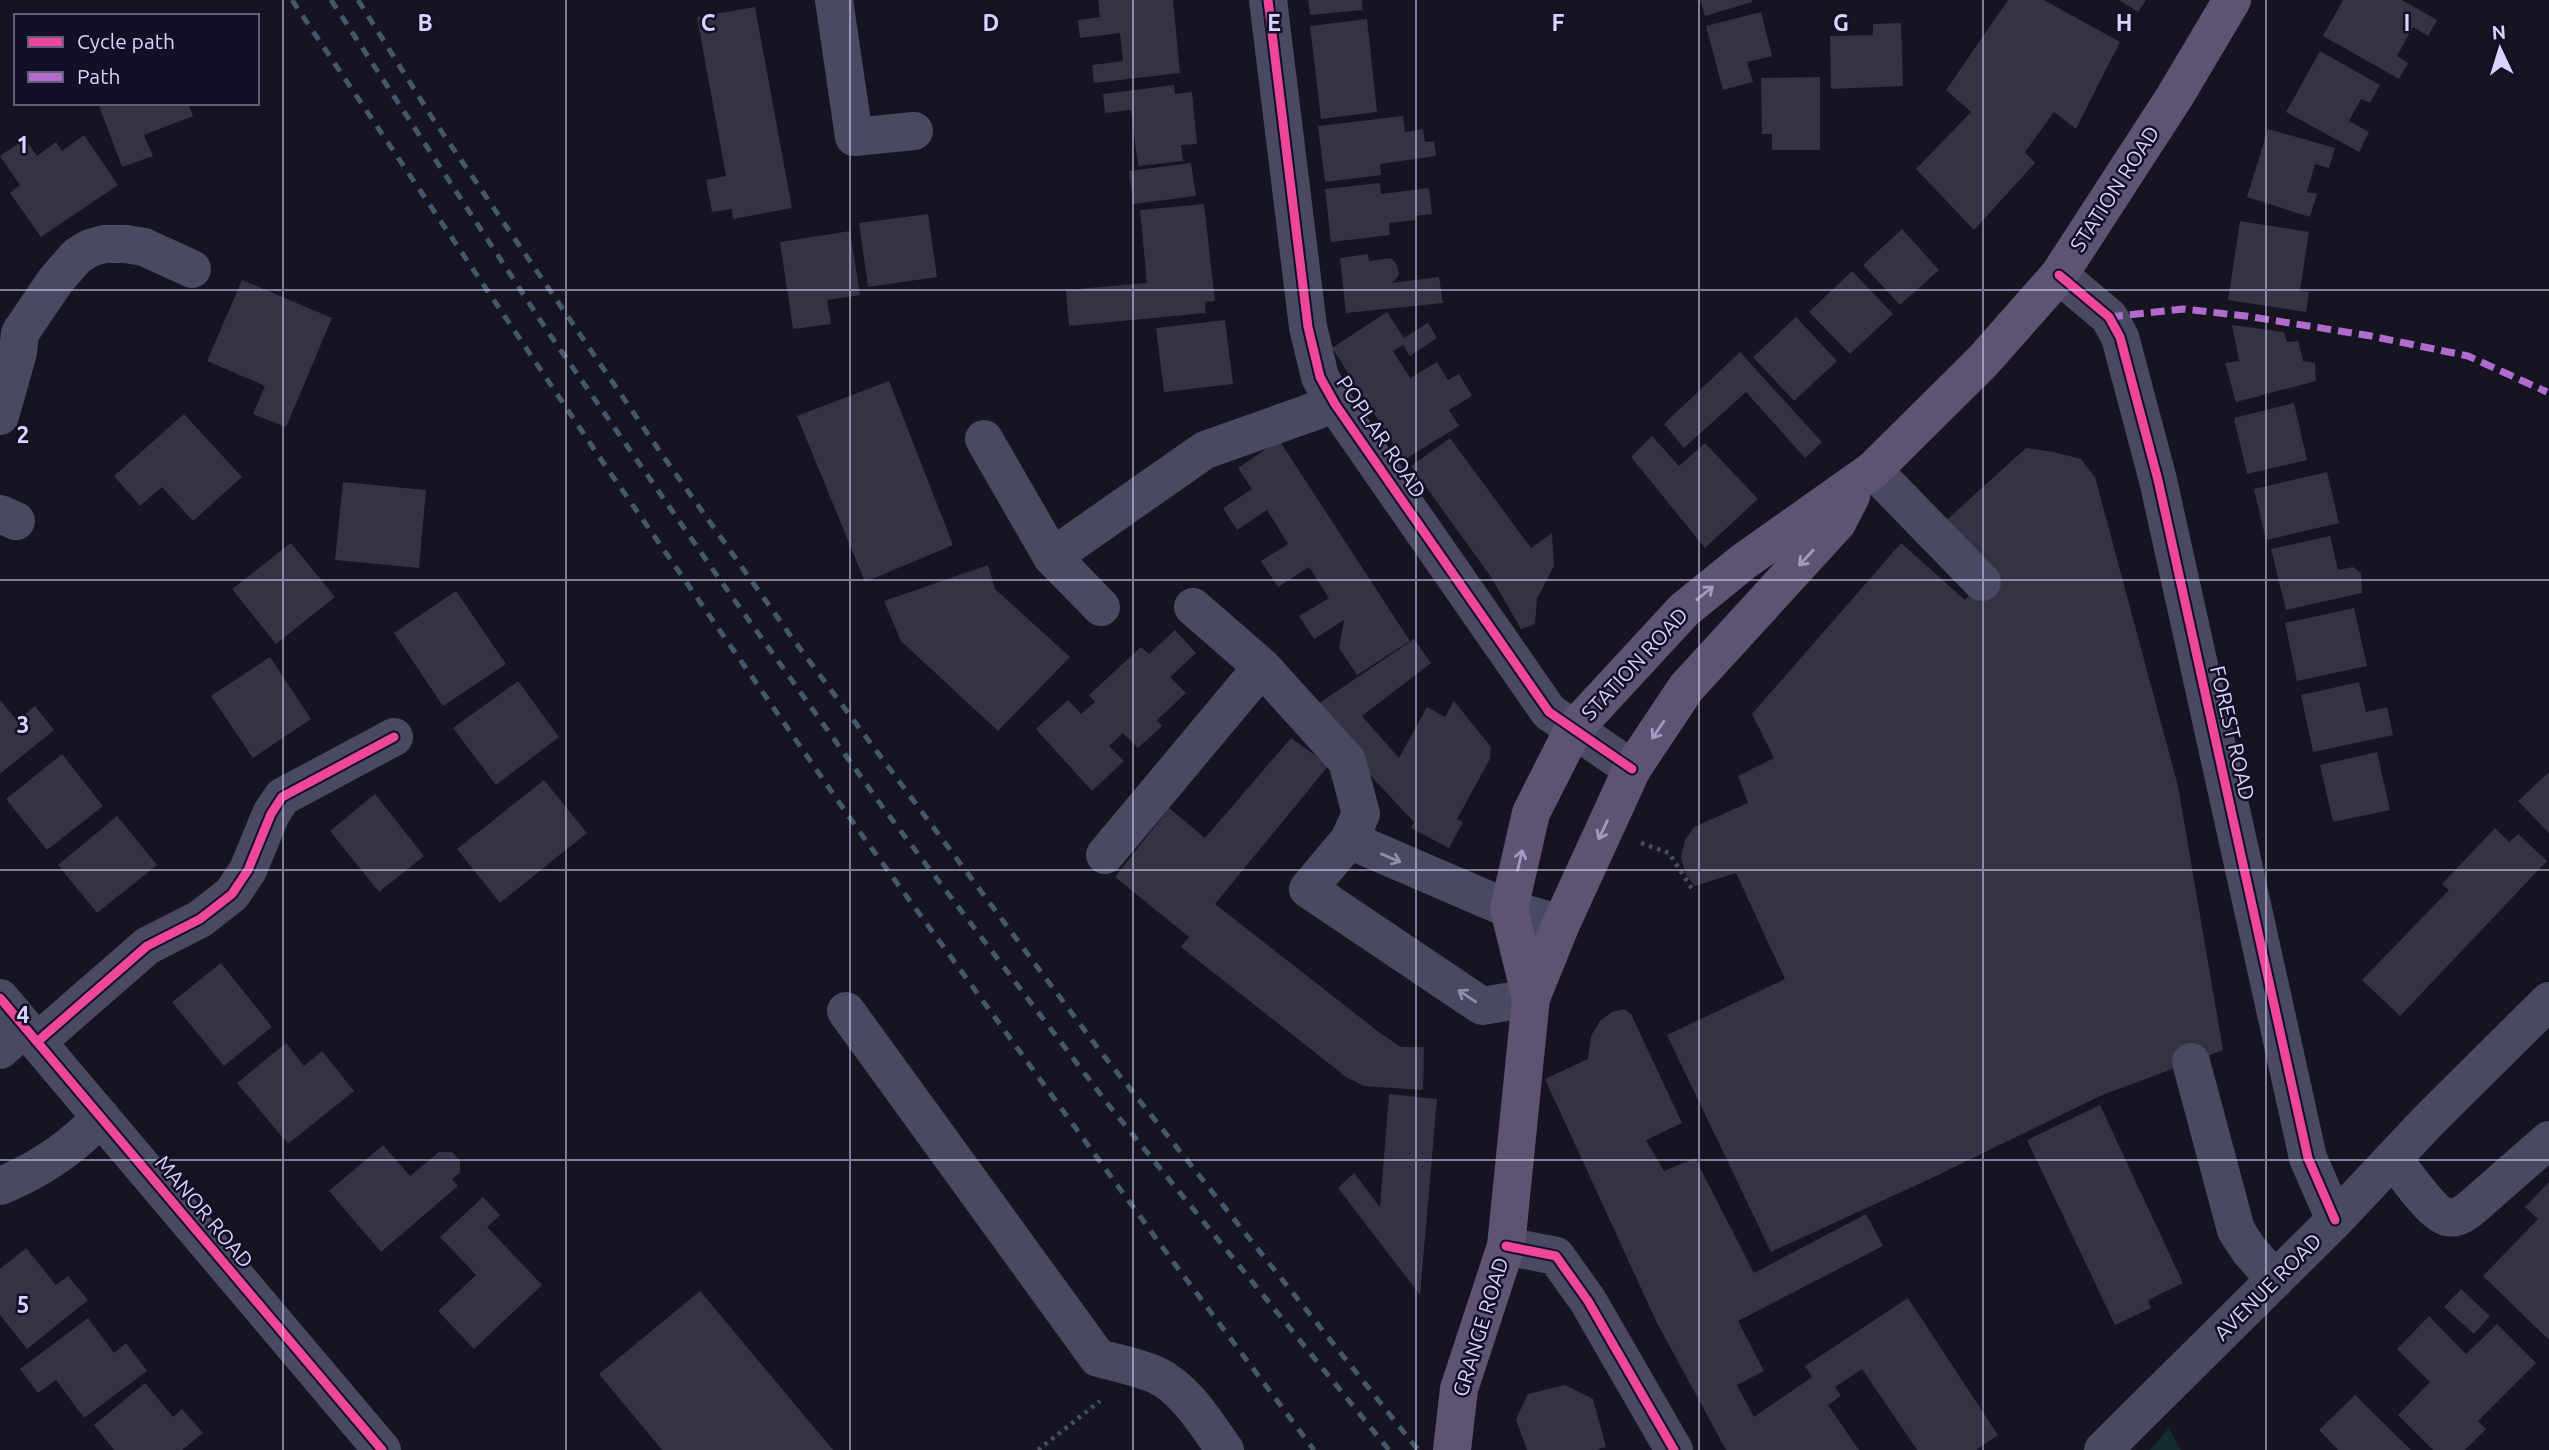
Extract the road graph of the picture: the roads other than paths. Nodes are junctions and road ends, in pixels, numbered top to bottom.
1 (834, 0) edge
2 (1268, 0) edge
3 (2232, 0) edge
4 (914, 131) dead end
5 (192, 269) dead end
6 (2059, 275) junction
7 (10, 339) edge
8 (1335, 404) junction
9 (0, 416) edge
10 (984, 439) dead end
11 (1866, 476) junction
12 (1052, 556) junction
13 (1982, 582) dead end
14 (1101, 607) dead end
15 (1193, 607) dead end
16 (1262, 667) junction
17 (1573, 730) junction
18 (394, 737) dead end
19 (1632, 769) junction
20 (1349, 840) junction
21 (1105, 855) dead end
22 (1509, 909) junction
23 (1561, 924) junction
24 (0, 998) edge
25 (1531, 998) junction
26 (2549, 1001) edge
27 (846, 1011) dead end
28 (21, 1040) edge
29 (2191, 1062) dead end
30 (101, 1117) junction
31 (2549, 1140) edge
32 (2393, 1159) junction
33 (0, 1186) edge
34 (2335, 1220) junction
35 (1506, 1246) junction
36 (2275, 1280) junction
37 (382, 1450) edge
38 (1225, 1450) edge
39 (1452, 1450) edge
40 (1674, 1450) edge
41 (2103, 1450) edge

1 - 4 street
2 - 8 street, POPLAR ROAD
3 - 6 main road, STATION ROAD
5 - 7 street
6 - 11 main road, STATION ROAD
6 - 34 street, FOREST ROAD
7 - 9 street
8 - 12 street
8 - 17 street, POPLAR ROAD
10 - 12 street
11 - 13 street
17 -> 11 main road, STATION ROAD
11 -> 19 main road, STATION ROAD
12 - 14 street
15 - 16 street
16 - 20 street
16 - 21 street
17 - 19 street, POPLAR ROAD
22 -> 17 main road, STATION ROAD
18 - 28 street
19 -> 23 main road, STATION ROAD
20 -> 22 street
25 -> 20 street
22 - 23 street
22 - 25 main road, STATION ROAD
23 - 25 main road, STATION ROAD
24 - 28 street, MANOR ROAD
25 - 35 main road, STATION ROAD
26 - 32 street, AVENUE ROAD
27 - 38 street
28 - 30 street, MANOR ROAD
29 - 36 street
30 - 33 street
30 - 37 street, MANOR ROAD
31 - 32 street
32 - 34 street, AVENUE ROAD
34 - 36 street, AVENUE ROAD
35 - 39 main road, GRANGE ROAD
35 - 40 street
36 - 41 street, AVENUE ROAD

